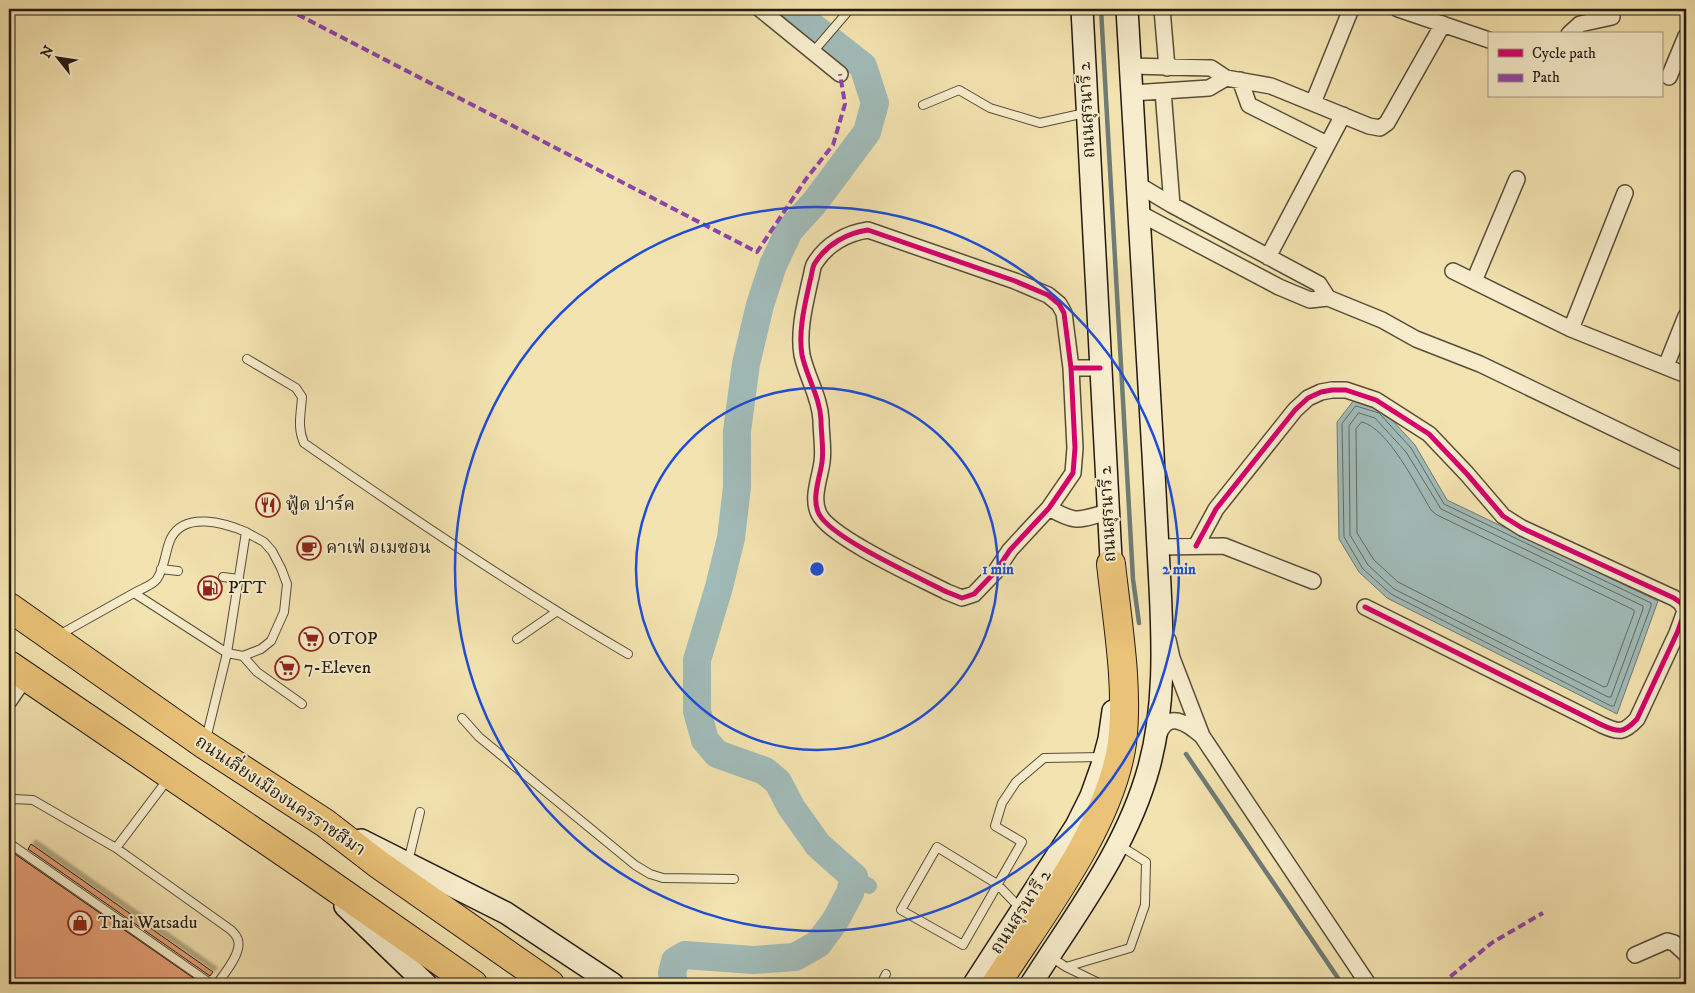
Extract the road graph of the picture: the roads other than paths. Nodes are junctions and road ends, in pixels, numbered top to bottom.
1 (760, 9) edge
2 (850, 9) edge
3 (1082, 9) edge
4 (1127, 9) edge
5 (1162, 9) edge
6 (1350, 9) edge
7 (1398, 9) edge
8 (1612, 17) dead end
9 (1443, 24) junction
10 (1571, 32) edge
11 (1686, 36) edge
12 (1488, 40) edge
13 (817, 48) junction
14 (1130, 66) junction
15 (1167, 68) junction
16 (840, 74) dead end
17 (1669, 77) dead end
18 (1233, 79) junction
19 (1163, 91) junction
20 (1132, 93) junction
21 (1314, 103) junction
22 (924, 105) dead end
23 (1087, 112) junction
24 (1342, 115) junction
25 (1327, 144) junction
26 (1517, 179) dead end
27 (1137, 184) junction
28 (1625, 193) dead end
29 (1172, 205) junction
30 (1139, 212) junction
31 (1268, 257) junction
32 (1454, 271) dead end
33 (1474, 281) junction
34 (1328, 298) junction
35 (1686, 316) edge
36 (1571, 328) junction
37 (247, 359) dead end
38 (1666, 366) junction
39 (1071, 368) junction
40 (1100, 368) junction
41 (1686, 374) edge
42 (1686, 463) edge
43 (1049, 508) junction
44 (1108, 512) junction
45 (246, 532) junction
46 (1196, 546) junction
47 (1158, 547) junction
48 (1111, 564) junction
49 (161, 569) junction
50 (178, 571) dead end
51 (223, 577) dead end
52 (238, 579) junction
53 (1313, 581) dead end
54 (134, 594) junction
55 (9, 607) edge
56 (1365, 607) dead end
57 (1161, 609) junction
58 (556, 612) junction
59 (53, 638) junction
60 (517, 639) dead end
61 (227, 653) junction
62 (628, 654) dead end
63 (243, 656) junction
64 (17, 671) edge
65 (9, 701) edge
66 (302, 704) dead end
67 (462, 718) dead end
68 (1202, 736) junction
69 (205, 745) junction
70 (1104, 757) junction
71 (1149, 765) junction
72 (170, 776) junction
73 (9, 803) edge
74 (420, 812) dead end
75 (325, 822) junction
76 (9, 843) edge
77 (1119, 845) junction
78 (116, 848) junction
79 (408, 864) junction
80 (304, 866) junction
81 (734, 879) dead end
82 (997, 884) junction
83 (1022, 910) junction
84 (1686, 954) edge
85 (1635, 955) dead end
86 (1058, 961) junction
87 (886, 974) dead end
88 (981, 982) edge
89 (211, 984) edge
90 (217, 984) edge
91 (426, 984) edge
92 (473, 984) edge
93 (550, 984) edge
94 (613, 984) edge
95 (881, 984) edge
96 (1031, 984) edge
97 (1101, 984) edge
98 (1368, 984) edge

1 - 13 street
2 - 13 lane
3 - 23 main road, ถนนสุรนารี 2
4 - 14 main road
5 - 15 street
6 - 21 street
7 - 9 street
8 - 10 street
9 - 12 street
9 - 24 street
11 - 17 street
13 - 16 street
14 - 15 street
14 - 20 main road
15 - 18 street
18 - 19 street
18 - 21 street
18 - 25 street
19 - 20 street
19 - 29 street
20 - 27 main road
21 - 24 street
22 - 23 lane
23 - 40 main road, ถนนสุรนารี 2
24 - 25 street
25 - 31 street
26 - 33 street
27 - 29 street
27 - 30 main road
28 - 36 street
29 - 31 street
30 - 34 street
30 - 47 main road
31 - 34 street
32 - 33 street
33 - 36 street
34 - 42 street
35 - 38 street
36 - 38 street
37 - 58 lane
38 - 41 street
39 - 40 street
39 - 43 street
39 - 43 street
40 - 44 main road, ถนนสุรนารี 2
43 - 44 street
44 - 48 main road, ถนนสุรนารี 2
45 - 49 lane
45 - 52 lane
45 - 63 lane
46 - 47 street
46 - 53 street
46 - 56 street
47 - 57 main road
48 - 70 main road, ถนนสุรนารี 2
48 - 88 highway
49 - 50 lane
49 - 54 lane
51 - 52 lane
52 - 61 lane
54 - 59 lane
54 - 61 lane
55 - 59 highway, ถนนเลี่ยงเมืองนครราชสีมา
57 - 68 street
57 - 71 main road
58 - 60 lane
58 - 62 lane
59 - 69 highway, ถนนเลี่ยงเมืองนครราชสีมา
61 - 63 lane
61 - 69 lane
63 - 66 lane
64 - 65 street
64 - 72 highway
67 - 81 lane
68 - 71 street
68 - 98 street
69 - 75 highway, ถนนเลี่ยงเมืองนครราชสีมา
70 - 82 lane
70 - 83 main road, ถนนสุรนารี 2
71 - 77 main road
72 - 78 lane
72 - 80 highway
73 - 78 lane
74 - 79 lane
75 - 79 main road
75 - 93 highway, ถนนเลี่ยงเมืองนครราชสีมา
76 - 89 lane
77 - 86 main road
77 - 86 lane
78 - 90 lane
79 - 94 main road
80 - 91 main road
80 - 92 highway
82 - 82 lane
82 - 83 lane
83 - 88 main road, ถนนสุรนารี 2
84 - 85 street
86 - 96 main road
86 - 97 lane
87 - 95 lane

